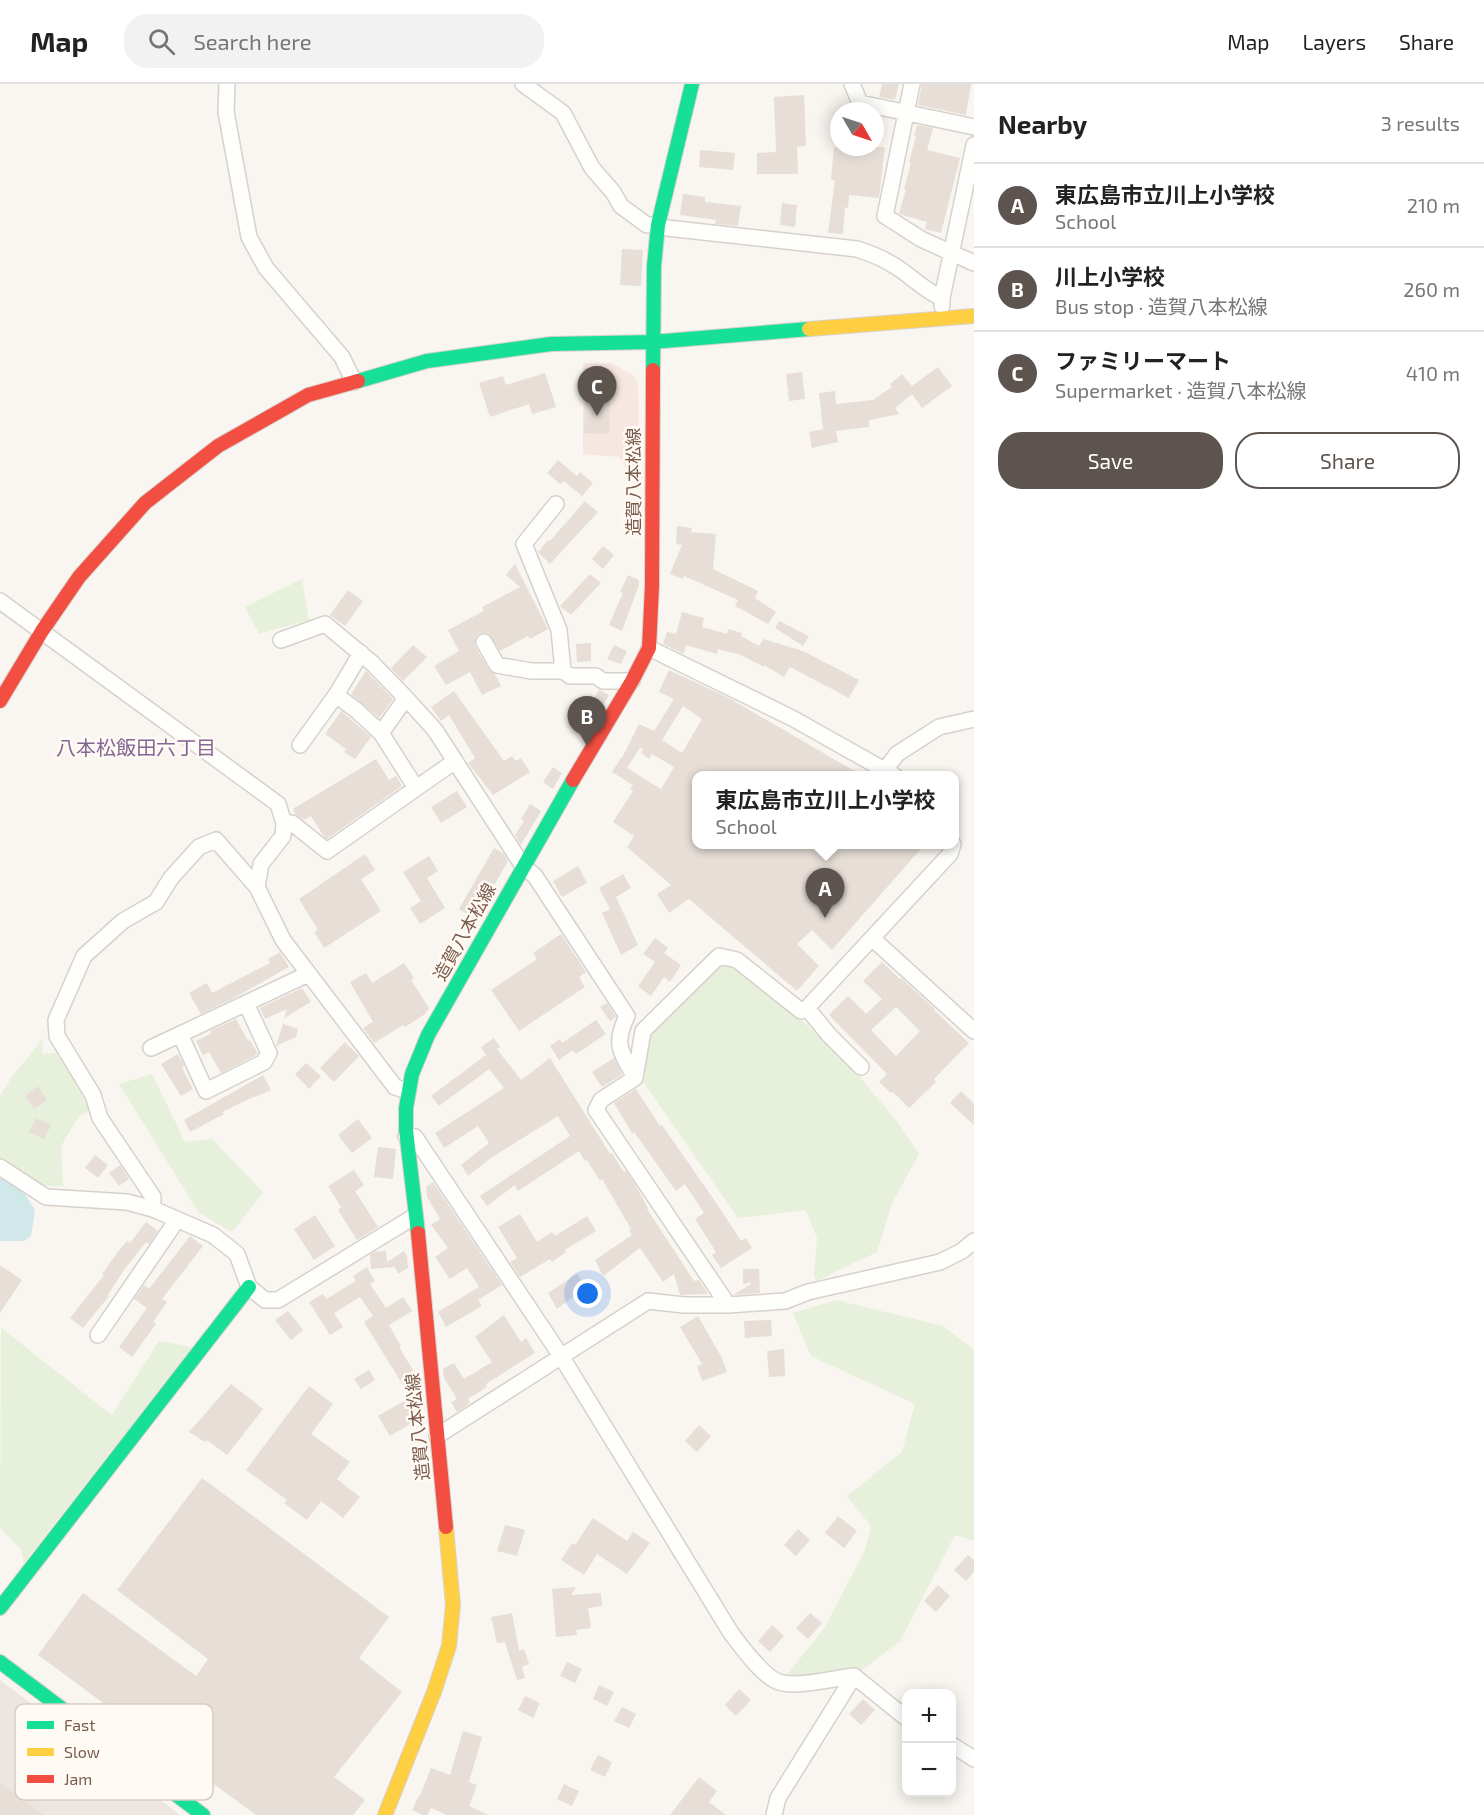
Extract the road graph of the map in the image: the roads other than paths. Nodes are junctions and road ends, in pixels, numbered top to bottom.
1 (227, 84) edge
2 (523, 84) edge
3 (692, 84) edge
4 (852, 84) edge
5 (912, 84) edge
6 (906, 112) junction
7 (974, 127) edge
8 (974, 145) edge
9 (658, 225) junction
10 (951, 252) junction
11 (974, 262) edge
12 (942, 298) junction
13 (974, 316) edge
14 (942, 318) junction
15 (652, 342) junction
16 (354, 382) junction
17 (556, 504) dead end
18 (0, 601) edge
19 (42, 631) junction
20 (281, 640) dead end
21 (484, 642) dead end
22 (649, 648) junction
23 (362, 653) junction
24 (563, 670) junction
25 (632, 681) junction
26 (336, 695) junction
27 (406, 698) junction
28 (0, 701) edge
29 (974, 719) edge
30 (381, 733) junction
31 (300, 745) dead end
32 (455, 761) junction
33 (886, 771) edge
34 (891, 771) edge
35 (416, 788) junction
36 (285, 823) junction
37 (951, 849) edge
38 (523, 866) junction
39 (257, 887) junction
40 (873, 939) junction
41 (308, 974) junction
42 (246, 1003) junction
43 (807, 1008) junction
44 (974, 1031) edge
45 (180, 1034) junction
46 (151, 1048) dead end
47 (861, 1067) dead end
48 (635, 1078) junction
49 (408, 1091) junction
50 (406, 1136) junction
51 (0, 1167) edge
52 (153, 1209) junction
53 (415, 1216) junction
54 (177, 1220) junction
55 (974, 1241) edge
56 (249, 1287) junction
57 (728, 1305) junction
58 (98, 1335) dead end
59 (561, 1356) junction
60 (438, 1436) junction
61 (0, 1608) edge
62 (0, 1662) edge
63 (854, 1676) junction
64 (56, 1704) edge
65 (902, 1715) edge
66 (956, 1748) edge
67 (974, 1759) edge
68 (183, 1800) edge
69 (203, 1815) edge
70 (385, 1815) edge
71 (774, 1815) edge

1 - 16 street
2 - 9 street
3 - 9 main road, 造賀八本松線
4 - 6 street
5 - 6 street
6 - 7 street
6 - 10 street
8 - 10 street
9 - 12 street
9 - 15 main road, 造賀八本松線
10 - 11 street
10 - 12 street
12 - 14 street
13 - 14 main road
14 - 15 main road
15 - 16 main road
15 - 22 main road, 造賀八本松線
16 - 19 main road
17 - 24 street
18 - 19 street
19 - 28 main road
19 - 36 street
20 - 23 street
21 - 24 street
22 - 25 main road, 造賀八本松線
22 - 33 street
23 - 26 street
23 - 27 street
24 - 25 street
25 - 38 main road, 造賀八本松線
26 - 30 street
26 - 31 street
27 - 30 street
27 - 32 street
29 - 34 street
30 - 35 street
32 - 35 street
32 - 38 street
35 - 36 street
36 - 39 street
37 - 40 street
38 - 48 street
38 - 49 main road, 造賀八本松線
39 - 41 street
39 - 52 street
40 - 43 street
40 - 44 street
41 - 42 street
41 - 49 street
42 - 45 street
42 - 45 street
43 - 47 street
43 - 48 street
45 - 46 street
48 - 57 street
49 - 50 main road, 造賀八本松線
50 - 53 main road, 造賀八本松線
50 - 59 street
51 - 52 street
52 - 54 street
53 - 56 street
53 - 60 main road, 造賀八本松線
54 - 56 street
54 - 58 street
55 - 57 street
56 - 61 main road
57 - 59 street
59 - 60 street
59 - 63 street
60 - 70 main road, 造賀八本松線
62 - 64 main road
63 - 65 street
63 - 71 street
66 - 67 street
68 - 69 main road

